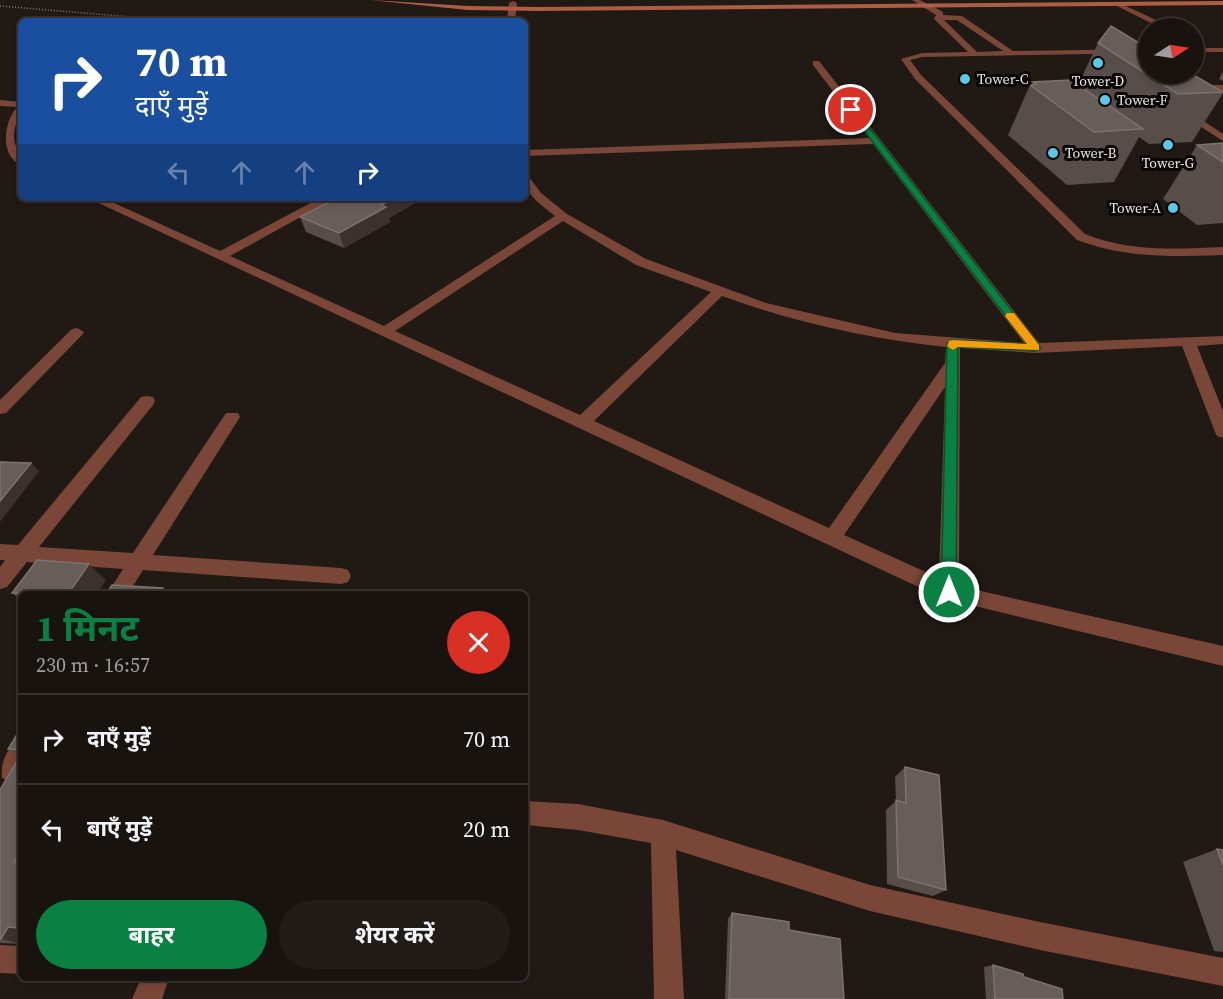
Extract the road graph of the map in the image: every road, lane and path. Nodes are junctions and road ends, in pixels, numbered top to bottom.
1 (373, 0) edge
2 (442, 0) edge
3 (915, 0) edge
4 (974, 0) edge
5 (1142, 2) edge
6 (1223, 3) edge
7 (1117, 4) junction
8 (0, 6) edge
9 (513, 6) junction
10 (924, 6) junction
11 (945, 16) junction
12 (145, 18) edge
13 (511, 18) edge
14 (1146, 18) edge
15 (1204, 48) edge
16 (1204, 50) edge
17 (1208, 50) junction
18 (1223, 50) edge
19 (1138, 51) edge
20 (1011, 53) junction
21 (975, 54) junction
22 (816, 63) dead end
23 (1176, 88) edge
24 (1223, 88) edge
25 (0, 103) edge
26 (18, 106) edge
27 (1178, 108) edge
28 (18, 110) edge
29 (1223, 138) edge
30 (875, 141) junction
31 (528, 153) edge
32 (18, 160) edge
33 (528, 183) edge
34 (101, 201) edge
35 (323, 201) edge
36 (563, 216) junction
37 (1223, 250) edge
38 (220, 256) junction
39 (720, 291) junction
40 (77, 332) dead end
41 (384, 332) junction
42 (1223, 340) edge
43 (1188, 342) junction
44 (953, 343) junction
45 (1035, 348) junction
46 (951, 366) junction
47 (147, 400) dead end
48 (0, 409) edge
49 (232, 417) dead end
50 (582, 423) junction
51 (1223, 432) edge
52 (832, 538) junction
53 (0, 552) edge
54 (23, 554) junction
55 (137, 562) junction
56 (341, 576) dead end
57 (0, 582) edge
58 (119, 591) edge
59 (949, 592) junction
60 (1223, 656) edge
61 (528, 813) edge
62 (663, 833) junction
63 (0, 959) edge
64 (18, 960) edge
65 (1223, 972) edge
66 (153, 981) edge
67 (147, 999) edge
68 (669, 999) edge

1 - 9 main road
2 - 9 main road
3 - 4 main road
3 - 9 main road
3 - 10 street
5 - 6 main road
5 - 7 main road
7 - 10 main road
7 - 14 street
8 - 12 path
9 - 10 main road
9 - 13 street
10 - 11 street
11 - 20 street
11 - 21 street
15 - 17 street
16 - 17 street
17 - 18 street
19 - 20 street
20 - 21 street
21 - 37 street
22 - 30 street
23 - 24 street
25 - 26 street
27 - 29 street
28 - 32 street
30 - 31 street
30 - 45 street
33 - 36 street
34 - 38 street
35 - 38 street
36 - 39 street
36 - 41 street
38 - 41 street
39 - 44 street
39 - 50 street
40 - 48 street
41 - 50 street
42 - 43 street
43 - 45 street
43 - 51 street
44 - 45 street
44 - 46 street
46 - 52 street
46 - 59 street
47 - 54 street
49 - 55 street
50 - 52 street
52 - 59 street
53 - 54 street
54 - 55 street
54 - 57 street
55 - 56 street
55 - 58 street
59 - 60 street
61 - 62 street
62 - 65 street
62 - 68 street
63 - 64 street
66 - 67 street

